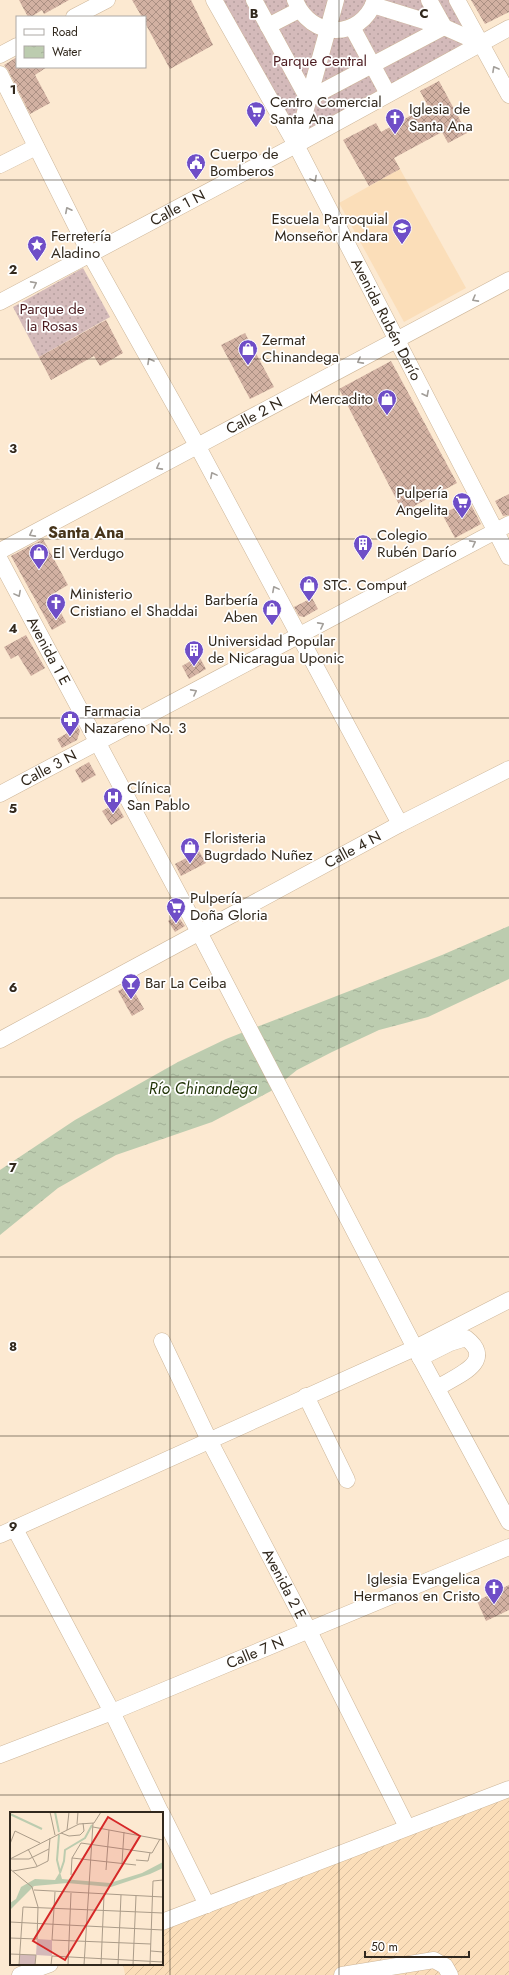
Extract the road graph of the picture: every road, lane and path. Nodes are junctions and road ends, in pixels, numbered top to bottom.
1 (107, 0) edge
2 (214, 0) edge
3 (254, 0) edge
4 (336, 0) edge
5 (429, 0) edge
6 (457, 0) edge
7 (374, 2) edge
8 (297, 5) edge
9 (76, 16) edge
10 (268, 26) junction
11 (352, 26) junction
12 (444, 27) junction
13 (509, 28) edge
14 (327, 30) junction
15 (480, 43) junction
16 (16, 47) edge
17 (0, 55) edge
18 (372, 65) junction
19 (0, 74) edge
20 (388, 94) junction
21 (509, 95) edge
22 (308, 99) junction
23 (296, 145) junction
24 (36, 147) junction
25 (0, 165) edge
26 (90, 254) junction
27 (509, 280) edge
28 (0, 302) edge
29 (398, 340) junction
30 (198, 447) junction
31 (502, 528) edge
32 (0, 551) edge
33 (509, 557) edge
34 (0, 560) edge
35 (300, 636) junction
36 (97, 742) junction
37 (509, 769) edge
38 (0, 794) edge
39 (400, 824) junction
40 (200, 934) junction
41 (1, 1036) edge
42 (509, 1300) edge
43 (162, 1341) dead end
44 (418, 1353) junction
45 (437, 1388) junction
46 (306, 1396) junction
47 (209, 1440) junction
48 (346, 1480) dead end
49 (509, 1522) edge
50 (15, 1529) junction
51 (0, 1535) edge
52 (509, 1547) edge
53 (309, 1631) junction
54 (112, 1712) junction
55 (0, 1755) edge
56 (509, 1789) edge
57 (161, 1812) edge
58 (163, 1816) edge
59 (407, 1827) junction
60 (207, 1905) junction
61 (163, 1922) edge
62 (47, 1965) edge
63 (20, 1975) edge
64 (342, 1975) edge
65 (450, 1975) edge

1 - 9 street
2 - 23 street, Avenida Rubén Darío
3 - 10 street
4 - 14 street
5 - 12 street
6 - 15 street
7 - 11 street
7 - 12 street
8 - 10 street
8 - 14 street
10 - 22 street
11 - 14 street
11 - 18 street
12 - 15 street
12 - 18 street
13 - 15 street, Calle 1 N
14 - 22 street
15 - 20 street, Calle 1 N
21 -> 15 street
16 - 17 street
18 - 20 street
18 - 22 street
19 - 24 street
20 - 23 street, Calle 1 N
22 - 23 street
23 - 26 street, Calle 1 N
23 -> 29 street, Avenida Rubén Darío
24 - 25 street
26 -> 24 street
28 -> 26 street, Calle 1 N
30 -> 26 street
27 -> 29 street, Calle 2 N
29 -> 30 street, Calle 2 N
29 -> 31 street, Avenida Rubén Darío
30 -> 32 street, Calle 2 N
35 -> 30 street
31 - 33 street, Avenida Rubén Darío
35 -> 31 street, Calle 3 N
34 -> 36 street, Avenida 1 E
36 -> 35 street, Calle 3 N
35 - 39 street
36 - 38 street, Calle 3 N
36 - 40 street, Avenida 1 E
37 - 39 street, Calle 4 N
39 - 40 street, Calle 4 N
40 - 41 street, Calle 4 N
40 - 44 street, Avenida 1 E
42 - 44 street
43 - 47 street, Avenida 2 E
44 - 45 street, Avenida 1 E
44 - 45 street
44 - 46 street
45 - 49 street, Avenida 1 E
46 - 47 street
46 - 48 street
47 - 50 street
47 - 53 street, Avenida 2 E
50 - 51 street
50 - 54 street
52 - 53 street, Calle 7 N
53 - 54 street, Calle 7 N
53 - 59 street, Avenida 2 E
54 - 55 street, Calle 7 N
54 - 57 street
56 - 59 street
58 - 60 street
59 - 60 street
60 - 61 street
62 - 63 street
64 - 65 street

